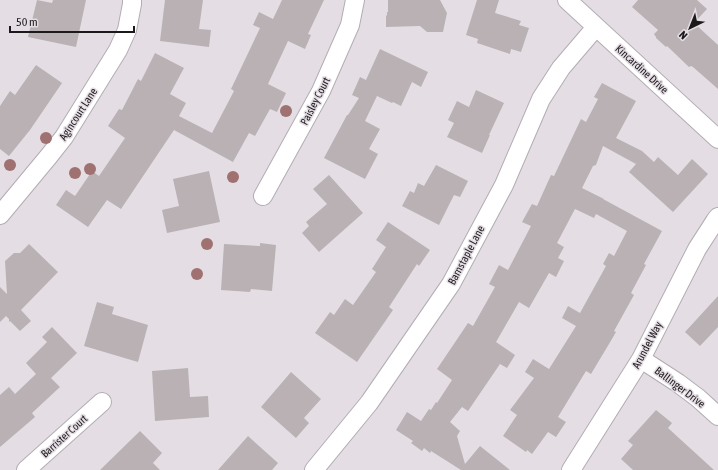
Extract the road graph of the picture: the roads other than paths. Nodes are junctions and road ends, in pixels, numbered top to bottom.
1 (132, 0) edge
2 (355, 0) edge
3 (567, 0) edge
4 (596, 27) junction
5 (718, 138) edge
6 (263, 196) dead end
7 (0, 215) edge
8 (718, 217) edge
9 (641, 359) junction
10 (102, 402) dead end
11 (718, 416) edge
12 (26, 470) edge
13 (314, 470) edge
14 (571, 470) edge

1 - 7 street, Agincourt Lane
2 - 6 street, Paisley Court
3 - 4 street, Kincardine Drive
4 - 5 street, Kincardine Drive
4 - 13 street, Barnstaple Lane
8 - 9 street, Arundel Way
9 - 11 street, Ballinger Drive
9 - 14 street, Arundel Way
10 - 12 street, Barrister Court

